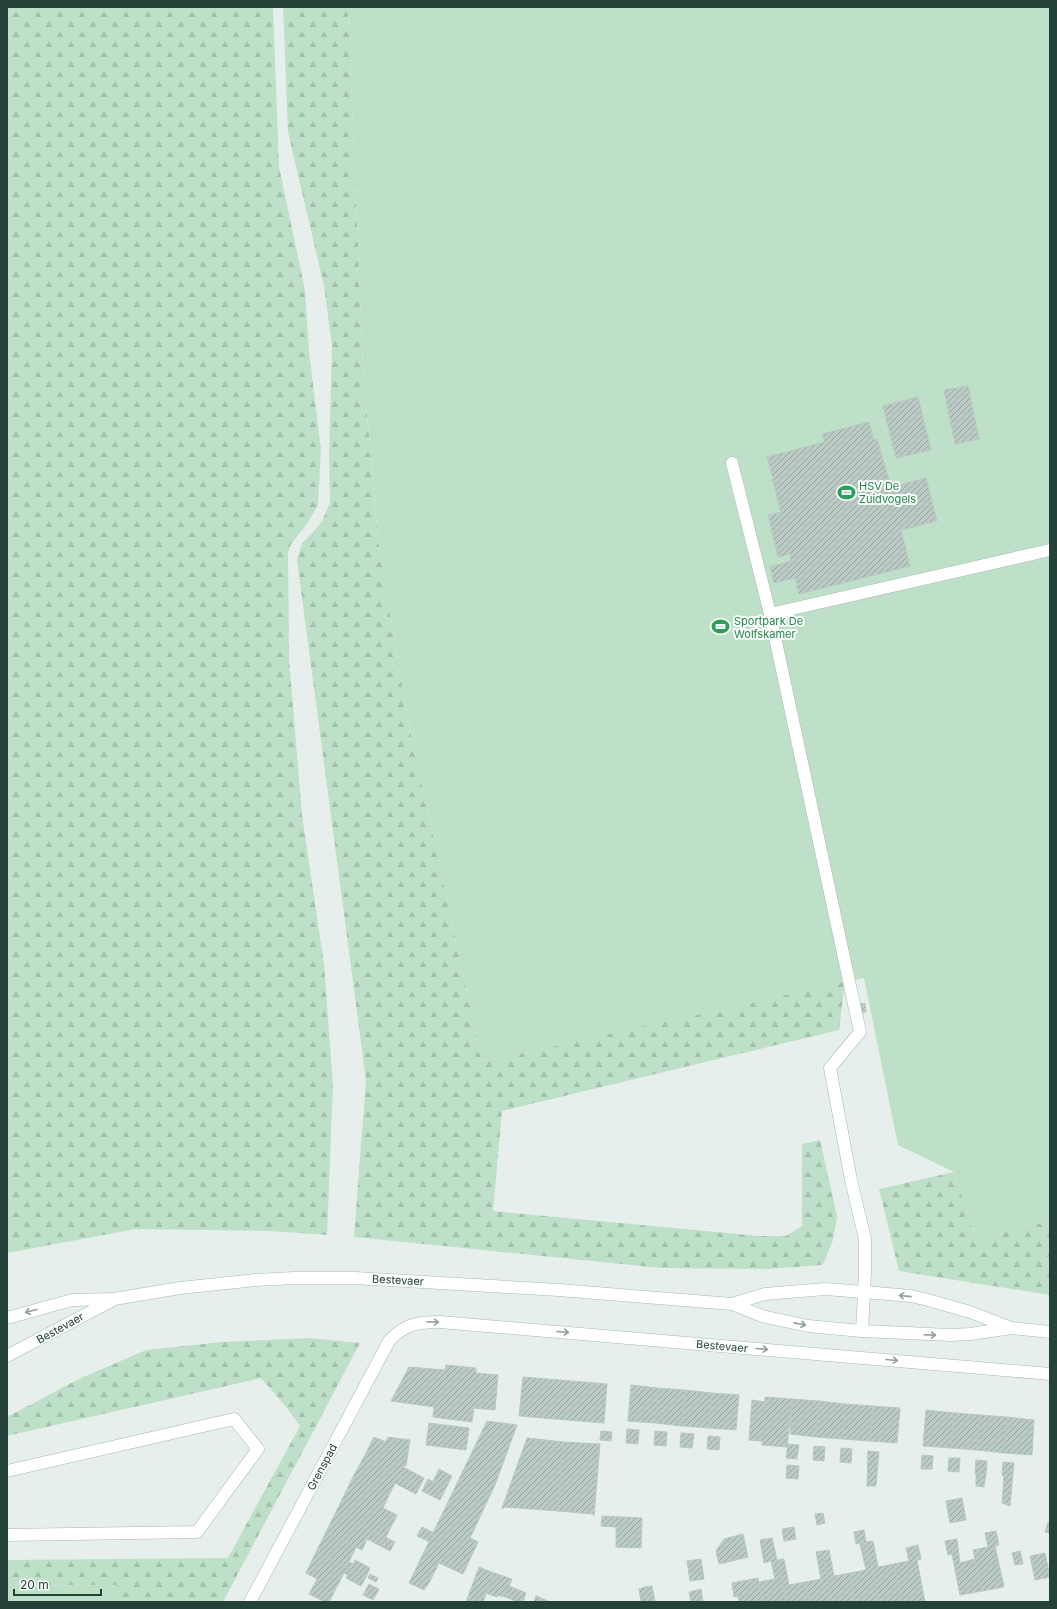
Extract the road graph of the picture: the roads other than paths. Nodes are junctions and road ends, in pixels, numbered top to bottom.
1 (732, 463) dead end
2 (1050, 550) edge
3 (770, 614) junction
4 (864, 1292) junction
5 (114, 1299) junction
6 (732, 1304) junction
7 (7, 1318) edge
8 (1012, 1328) junction
9 (862, 1331) junction
10 (1050, 1332) edge
11 (397, 1333) joint
12 (7, 1356) edge
13 (1050, 1374) edge
14 (7, 1471) edge
15 (7, 1535) edge
16 (250, 1602) edge

1 - 3 main road
2 - 3 main road
3 - 4 main road
4 - 6 main road, Bestevaer
8 -> 4 main road, Bestevaer
4 - 9 main road
5 - 6 main road, Bestevaer
5 -> 7 main road, Bestevaer
5 - 12 main road, Bestevaer
6 -> 9 main road, Bestevaer
9 -> 8 main road, Bestevaer
8 - 10 main road, Bestevaer
11 -> 13 main road, Bestevaer
11 - 16 main road, Grenspad
14 - 15 main road

